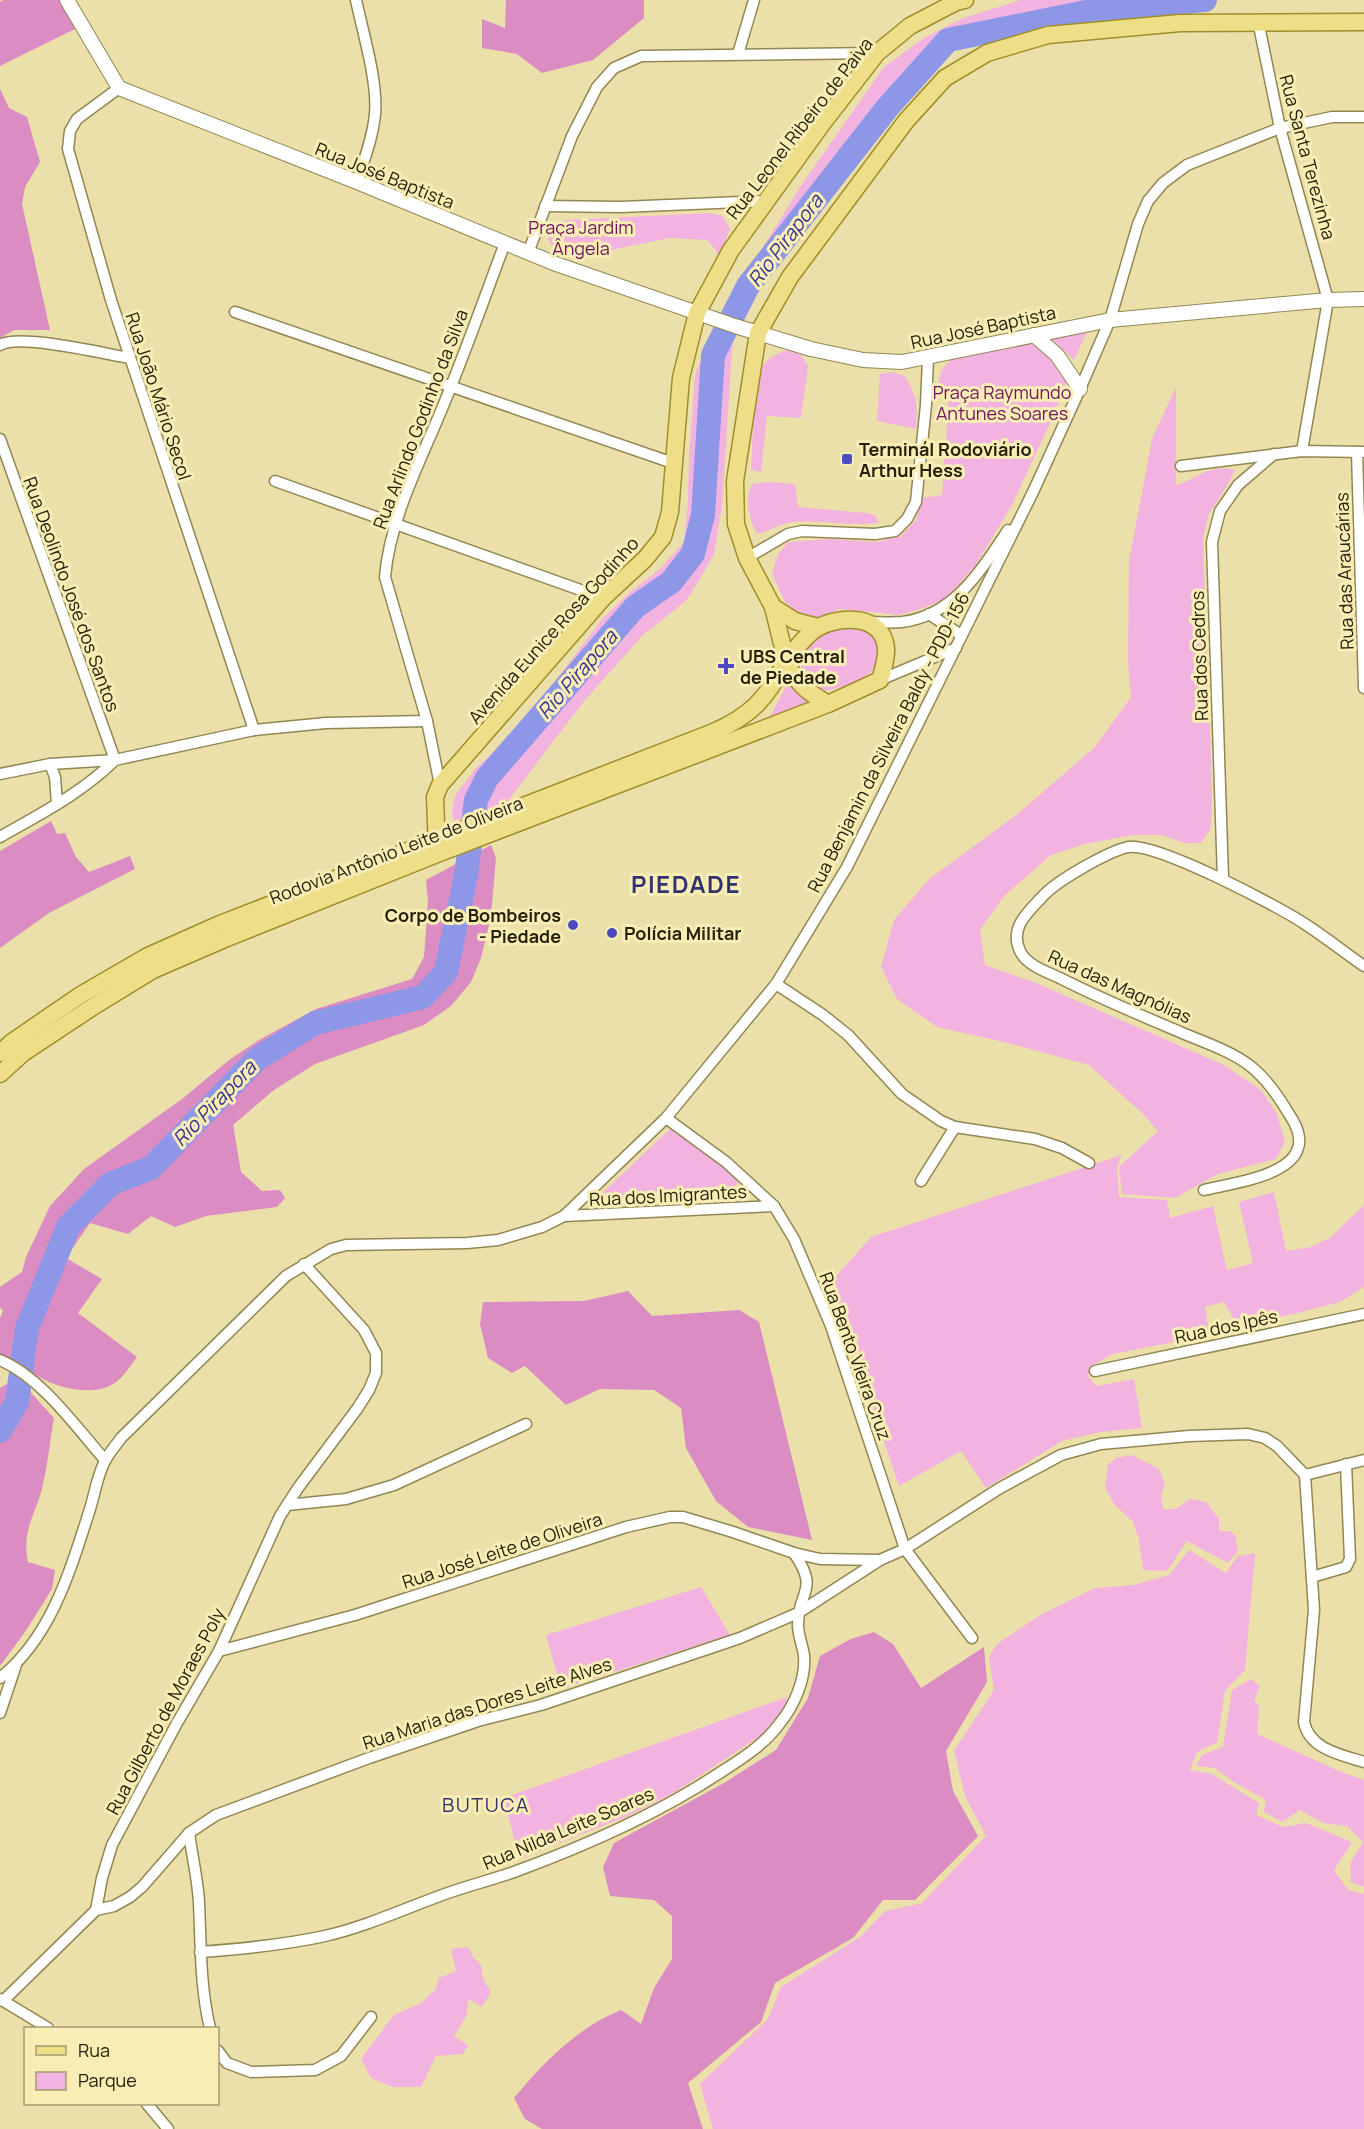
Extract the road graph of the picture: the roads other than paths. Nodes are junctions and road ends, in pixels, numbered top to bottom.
1 (356, 0) edge
2 (754, 0) edge
3 (965, 0) edge
4 (71, 3) edge
5 (1258, 21) junction
6 (1364, 22) edge
7 (877, 53) junction
8 (738, 54) junction
9 (119, 88) junction
10 (1364, 117) edge
11 (1280, 128) junction
12 (357, 182) junction
13 (766, 201) junction
14 (545, 206) junction
15 (505, 243) junction
16 (528, 253) junction
17 (1364, 299) edge
18 (1328, 300) junction
19 (235, 312) dead end
20 (704, 315) junction
21 (1110, 320) junction
22 (758, 333) junction
23 (1034, 335) junction
24 (0, 345) edge
25 (130, 358) junction
26 (928, 358) junction
27 (451, 386) junction
28 (1080, 389) junction
29 (0, 439) edge
30 (1302, 451) junction
31 (1360, 452) edge
32 (1274, 454) junction
33 (3, 459) edge
34 (673, 463) junction
35 (1181, 466) dead end
36 (275, 482) dead end
37 (1033, 492) junction
38 (395, 524) junction
39 (747, 558) junction
40 (958, 597) junction
41 (981, 597) junction
42 (603, 598) junction
43 (773, 607) junction
44 (929, 614) junction
45 (869, 622) junction
46 (818, 627) junction
47 (961, 635) junction
48 (956, 648) junction
49 (786, 660) junction
50 (777, 679) junction
51 (880, 680) junction
52 (1364, 688) edge
53 (828, 704) junction
54 (427, 721) junction
55 (254, 730) junction
56 (758, 732) junction
57 (115, 760) junction
58 (50, 764) junction
59 (0, 774) edge
60 (440, 784) junction
61 (57, 804) junction
62 (434, 813) junction
63 (493, 826) junction
64 (0, 837) edge
65 (442, 845) junction
66 (406, 851) junction
67 (1223, 879) junction
68 (1364, 966) edge
69 (776, 984) junction
70 (0, 1053) edge
71 (0, 1074) edge
72 (666, 1118) junction
73 (955, 1127) junction
74 (1089, 1163) dead end
75 (921, 1181) dead end
76 (1204, 1191) dead end
77 (774, 1206) junction
78 (564, 1216) junction
79 (304, 1264) junction
80 (1364, 1306) edge
81 (1359, 1315) edge
82 (0, 1360) edge
83 (1095, 1371) dead end
84 (526, 1424) dead end
85 (105, 1460) junction
86 (1364, 1460) edge
87 (1346, 1464) junction
88 (1305, 1475) junction
89 (287, 1505) junction
90 (905, 1549) junction
91 (794, 1553) junction
92 (880, 1560) junction
93 (1312, 1577) junction
94 (798, 1613) junction
95 (972, 1638) dead end
96 (219, 1651) junction
97 (16, 1665) junction
98 (0, 1678) edge
99 (0, 1713) edge
100 (1364, 1762) edge
101 (189, 1833) junction
102 (96, 1910) junction
103 (200, 1952) junction
104 (1, 2000) edge
105 (371, 2017) dead end
106 (46, 2027) edge
107 (210, 2027) edge
108 (219, 2052) edge
109 (149, 2105) edge
110 (168, 2129) edge

1 - 12 street
2 - 8 street
3 - 7 main road, Rua Leonel Ribeiro de Paiva
4 - 9 street
5 - 6 main road
5 - 11 street, Rua Santa Terezinha
5 - 22 main road
7 - 8 street
7 - 13 main road, Rua Leonel Ribeiro de Paiva
8 - 14 street
9 - 12 street, Rua José Baptista
9 - 25 street, Rua João Mário Secol
10 - 11 street, Rua Benjamin da Silveira Baldy - PDD-156
11 - 18 street, Rua Santa Terezinha
11 - 21 street, Rua Benjamin da Silveira Baldy - PDD-156
12 - 15 street, Rua José Baptista
13 - 14 street
13 - 20 main road, Rua Leonel Ribeiro de Paiva
14 - 16 street
15 - 16 street, Rua José Baptista
15 - 27 street, Rua Arlindo Godinho da Silva
16 - 20 street, Rua José Baptista
17 - 18 street, Rua José Baptista
18 - 21 street, Rua José Baptista
18 - 30 street
19 - 27 street
20 - 22 street, Rua José Baptista
20 - 34 main road, Avenida Eunice Rosa Godinho
21 - 23 street, Rua José Baptista
21 - 28 street, Rua Benjamin da Silveira Baldy - PDD-156
22 - 26 street, Rua José Baptista
22 - 39 main road
23 - 26 street, Rua José Baptista
23 - 28 street
24 - 25 street
25 - 55 street, Rua João Mário Secol
26 - 39 street
27 - 34 street
27 - 38 street, Rua Arlindo Godinho da Silva
28 - 37 street, Rua Benjamin da Silveira Baldy - PDD-156
29 - 33 street, Rua Deolindo José dos Santos
30 - 31 street
30 - 32 street
31 - 52 street, Rua das Araucárias
32 - 35 street
32 - 67 street, Rua dos Cedros
33 - 57 street, Rua Deolindo José dos Santos
34 - 42 main road, Avenida Eunice Rosa Godinho
36 - 38 street
37 - 40 street
37 - 41 street, Rua Benjamin da Silveira Baldy - PDD-156
38 - 42 street
38 - 54 street, Rua Arlindo Godinho da Silva
39 - 43 main road
40 - 41 street
40 - 44 street
41 - 47 street, Rua Benjamin da Silveira Baldy - PDD-156
42 - 60 main road, Avenida Eunice Rosa Godinho
43 - 46 main road
43 - 49 main road
44 - 45 street
44 - 47 street
45 - 46 main road
45 - 51 main road
46 - 49 main road, Rodovia Antônio Leite de Oliveira
47 - 48 street, Rua Benjamin da Silveira Baldy - PDD-156
48 - 51 street, Rodovia Antônio Leite de Oliveira
48 - 69 street, Rua Benjamin da Silveira Baldy - PDD-156
49 - 50 main road, Rodovia Antônio Leite de Oliveira
49 - 53 main road
50 - 56 main road
50 - 63 main road, Rodovia Antônio Leite de Oliveira
51 - 53 main road, Rodovia Antônio Leite de Oliveira
53 - 56 main road, Rodovia Antônio Leite de Oliveira
54 - 55 street
54 - 60 street, Rua Arlindo Godinho da Silva
55 - 57 street
56 - 63 main road, Rodovia Antônio Leite de Oliveira
57 - 58 street
57 - 61 street
58 - 59 street
58 - 61 street
60 - 62 main road, Avenida Eunice Rosa Godinho
61 - 64 street
62 - 65 main road, Avenida Eunice Rosa Godinho
62 - 66 main road
63 - 65 main road, Rodovia Antônio Leite de Oliveira
65 - 66 main road, Rodovia Antônio Leite de Oliveira
65 - 71 main road, Rodovia Antônio Leite de Oliveira
66 - 70 main road, Rodovia Antônio Leite de Oliveira
67 - 68 street, Rua das Magnólias
67 - 76 street, Rua das Magnólias
69 - 72 street, Rua Benjamin da Silveira Baldy - PDD-156
69 - 73 street
72 - 77 street, Rua Bento Vieira Cruz
72 - 78 street, Rua Benjamin da Silveira Baldy - PDD-156
73 - 74 street
73 - 75 street
77 - 78 street, Rua dos Imigrantes
77 - 90 street, Rua Bento Vieira Cruz
78 - 79 street, Rua Benjamin da Silveira Baldy - PDD-156
79 - 85 street, Rua Benjamin da Silveira Baldy - PDD-156
79 - 89 street, Rua Gilberto de Moraes Poly
80 - 81 street
81 - 83 street, Rua dos Ipês
82 - 85 street
84 - 89 street
85 - 97 street, Rua Benjamin da Silveira Baldy - PDD-156
86 - 87 street
87 - 88 street
87 - 93 street
88 - 90 street, Rua Maria das Dores Leite Alves
88 - 93 street
89 - 96 street, Rua Gilberto de Moraes Poly
90 - 92 street, Rua Maria das Dores Leite Alves
90 - 95 street, Rua Bento Vieira Cruz
91 - 92 street, Rua José Leite de Oliveira
91 - 94 street
91 - 96 street, Rua José Leite de Oliveira
92 - 94 street, Rua Maria das Dores Leite Alves
93 - 100 street
94 - 101 street, Rua Maria das Dores Leite Alves
94 - 103 street, Rua Nilda Leite Soares
96 - 102 street, Rua Gilberto de Moraes Poly
97 - 98 street, Rua Benjamin da Silveira Baldy - PDD-156
97 - 99 street
101 - 102 street, Rua Maria das Dores Leite Alves
101 - 103 street
102 - 104 street
103 - 107 street
104 - 106 street
105 - 108 street
109 - 110 street

